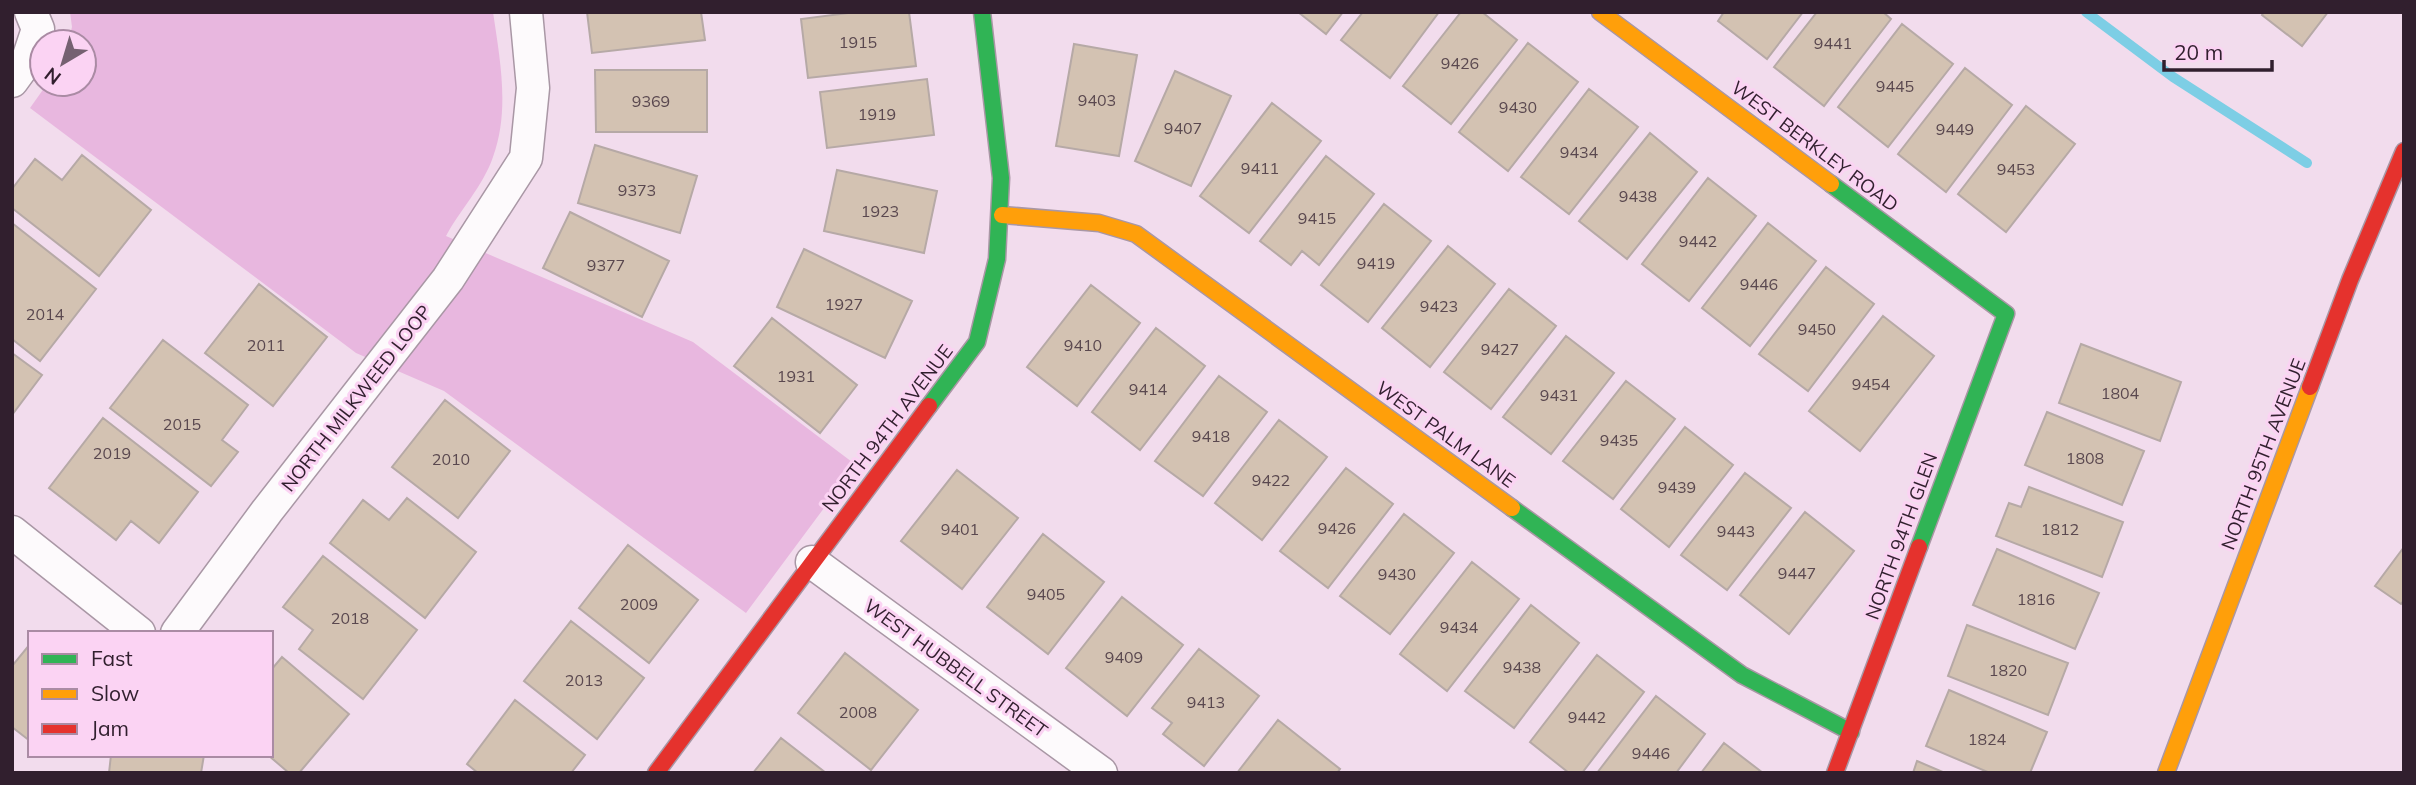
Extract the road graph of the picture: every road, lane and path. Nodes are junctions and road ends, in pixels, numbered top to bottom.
1 (526, 12) edge
2 (982, 12) edge
3 (1600, 12) edge
4 (35, 21) edge
5 (12, 81) edge
6 (2404, 152) edge
7 (1002, 215) junction
8 (2006, 314) joint
9 (12, 532) edge
10 (812, 562) junction
11 (136, 631) edge
12 (178, 631) edge
13 (1851, 732) junction
14 (656, 773) edge
15 (1101, 773) edge
16 (1835, 773) edge
17 (2166, 773) edge

1 - 12 street, NORTH MILKWEED LOOP
2 - 7 street, NORTH 94TH AVENUE
3 - 8 street, WEST BERKLEY ROAD
4 - 5 street
6 - 17 street, NORTH 95TH AVENUE
7 - 10 street, NORTH 94TH AVENUE
7 - 13 street, WEST PALM LANE
8 - 13 street, NORTH 94TH GLEN
9 - 11 street
10 - 14 street, NORTH 94TH AVENUE
10 - 15 street, WEST HUBBELL STREET
13 - 16 street, NORTH 94TH GLEN

